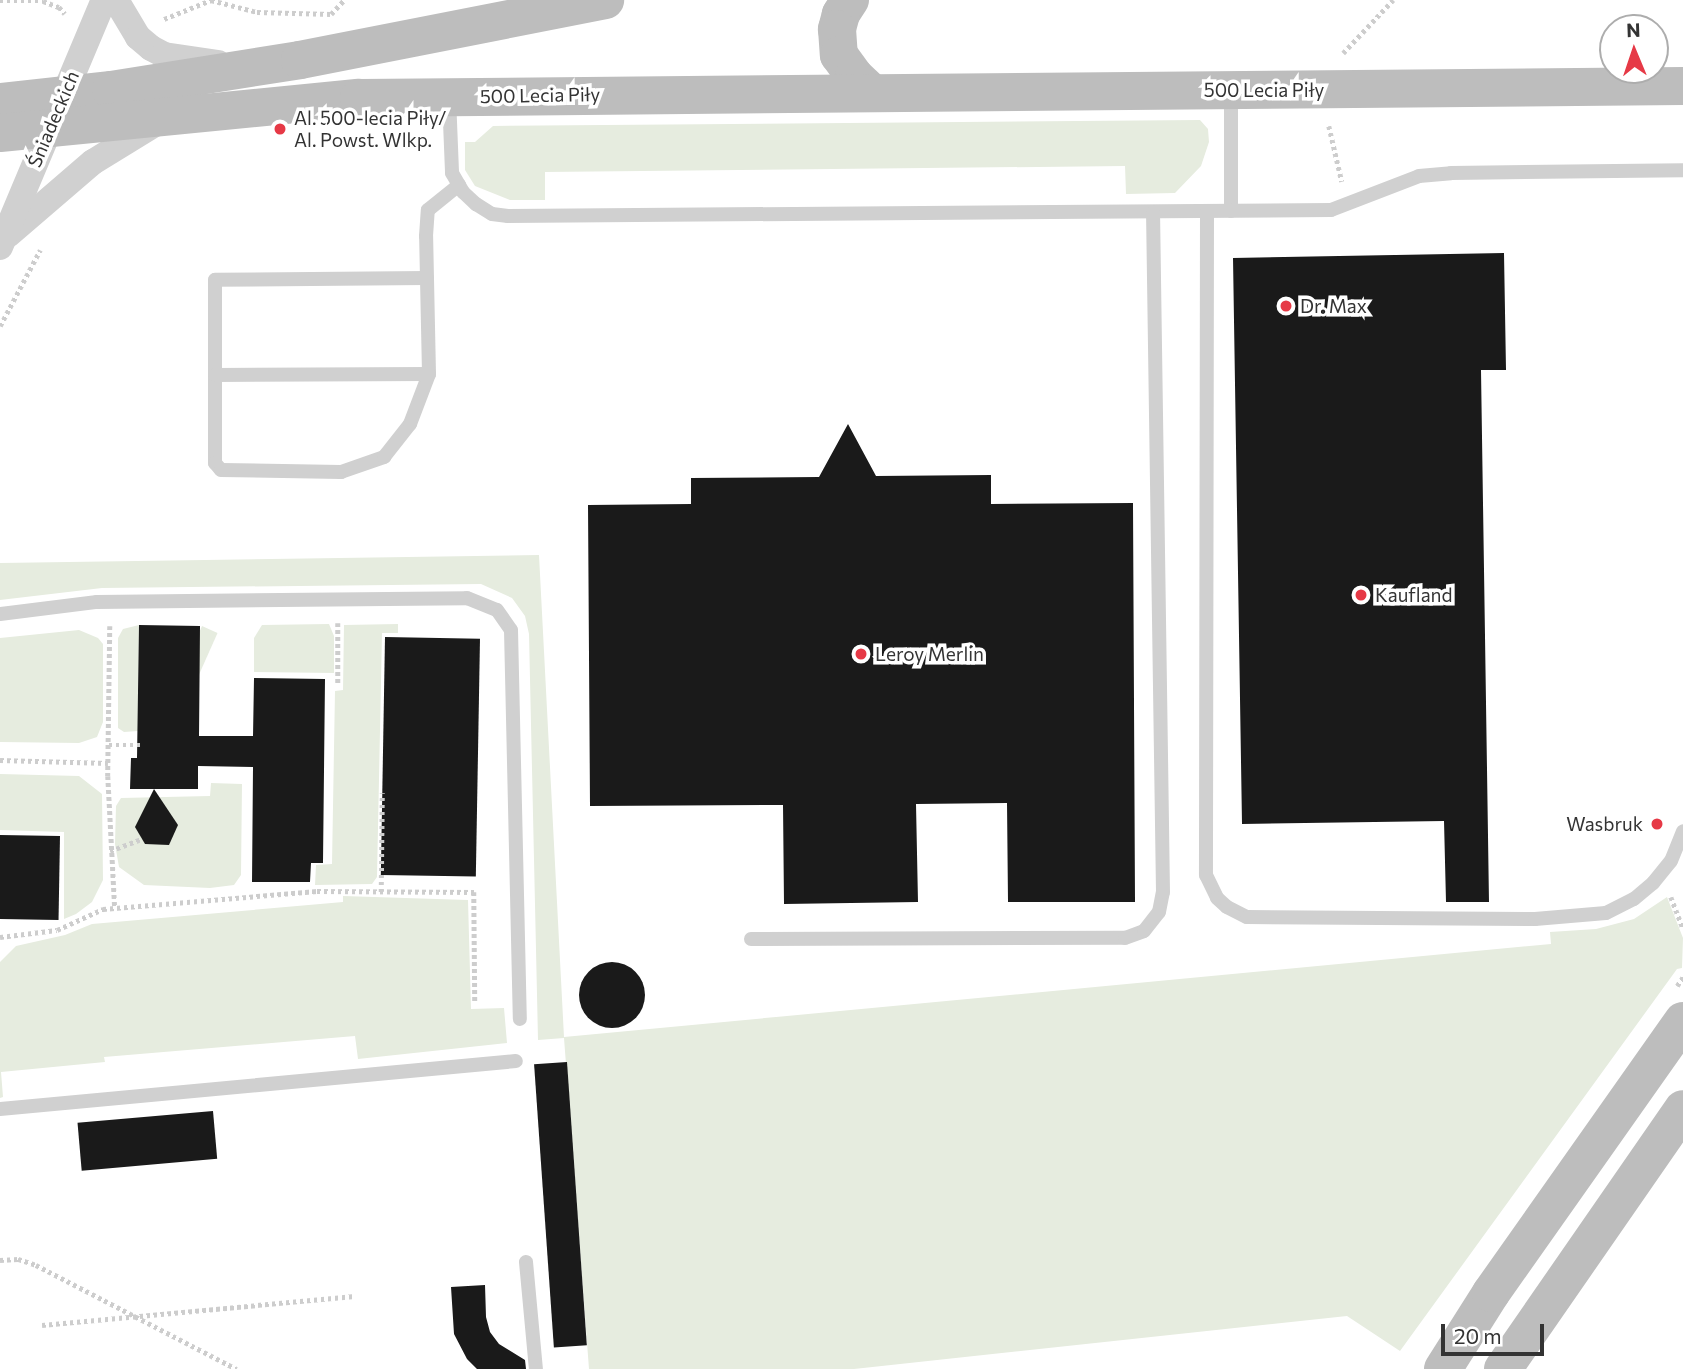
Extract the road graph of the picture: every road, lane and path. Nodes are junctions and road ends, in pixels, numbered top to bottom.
1 (104, 0) edge
2 (116, 0) edge
3 (211, 0) edge
4 (606, 0) edge
5 (850, 0) edge
6 (0, 1) edge
7 (53, 2) edge
8 (331, 14) dead end
9 (69, 23) dead end
10 (300, 60) junction
11 (1674, 84) edge
12 (1231, 90) junction
13 (871, 92) junction
14 (449, 96) junction
15 (0, 102) edge
16 (55, 111) junction
17 (171, 115) junction
18 (0, 133) edge
19 (1683, 170) edge
20 (459, 185) junction
21 (0, 209) edge
22 (1207, 211) junction
23 (1231, 211) junction
24 (1153, 212) junction
25 (2, 243) edge
26 (41, 249) dead end
27 (426, 278) junction
28 (0, 326) edge
29 (429, 374) junction
30 (215, 375) junction
31 (0, 614) edge
32 (338, 618) dead end
33 (110, 622) dead end
34 (338, 685) dead end
35 (109, 745) junction
36 (143, 745) dead end
37 (0, 760) edge
38 (108, 762) junction
39 (382, 793) dead end
40 (1683, 831) edge
41 (142, 839) dead end
42 (110, 851) junction
43 (381, 892) junction
44 (115, 908) junction
45 (0, 937) edge
46 (751, 939) dead end
47 (475, 1001) dead end
48 (520, 1019) dead end
49 (1683, 1021) edge
50 (516, 1061) dead end
51 (0, 1109) edge
52 (1683, 1109) edge
53 (0, 1260) edge
54 (526, 1262) dead end
55 (355, 1296) dead end
56 (132, 1316) junction
57 (42, 1325) dead end
58 (237, 1369) edge
59 (536, 1369) edge
60 (1443, 1369) edge
61 (1503, 1369) edge

1 - 16 street, Śniadeckich
2 - 10 street
3 - 8 path
4 - 10 street, 500 Lecia Piły
5 - 13 street
6 - 7 path
7 - 9 path
10 - 16 street, 500 Lecia Piły
11 - 12 street, 500 Lecia Piły
12 - 13 street, 500 Lecia Piły
12 - 23 lane
13 - 14 street, 500 Lecia Piły
14 - 17 street, 500 Lecia Piły
14 - 20 lane
15 - 16 street, 500 Lecia Piły
16 - 17 street, 500 Lecia Piły
16 - 18 street, 500 Lecia Piły
16 - 25 street, Śniadeckich
17 - 25 street, Śniadeckich
19 - 23 lane
20 - 24 lane
20 - 27 lane
21 - 25 street
22 - 23 lane
22 - 24 lane
22 - 40 lane
24 - 46 lane
26 - 28 path
27 - 29 lane
27 - 30 lane
29 - 30 lane
29 - 30 lane
31 - 48 lane
32 - 34 path
33 - 35 path
35 - 36 path
35 - 38 path
37 - 38 path
38 - 42 path
39 - 43 path
41 - 42 path
42 - 44 path
43 - 44 path
43 - 47 path
44 - 45 path
49 - 60 street
50 - 51 lane
52 - 61 street
53 - 56 path
54 - 59 lane
55 - 56 path
56 - 57 path
56 - 58 path

